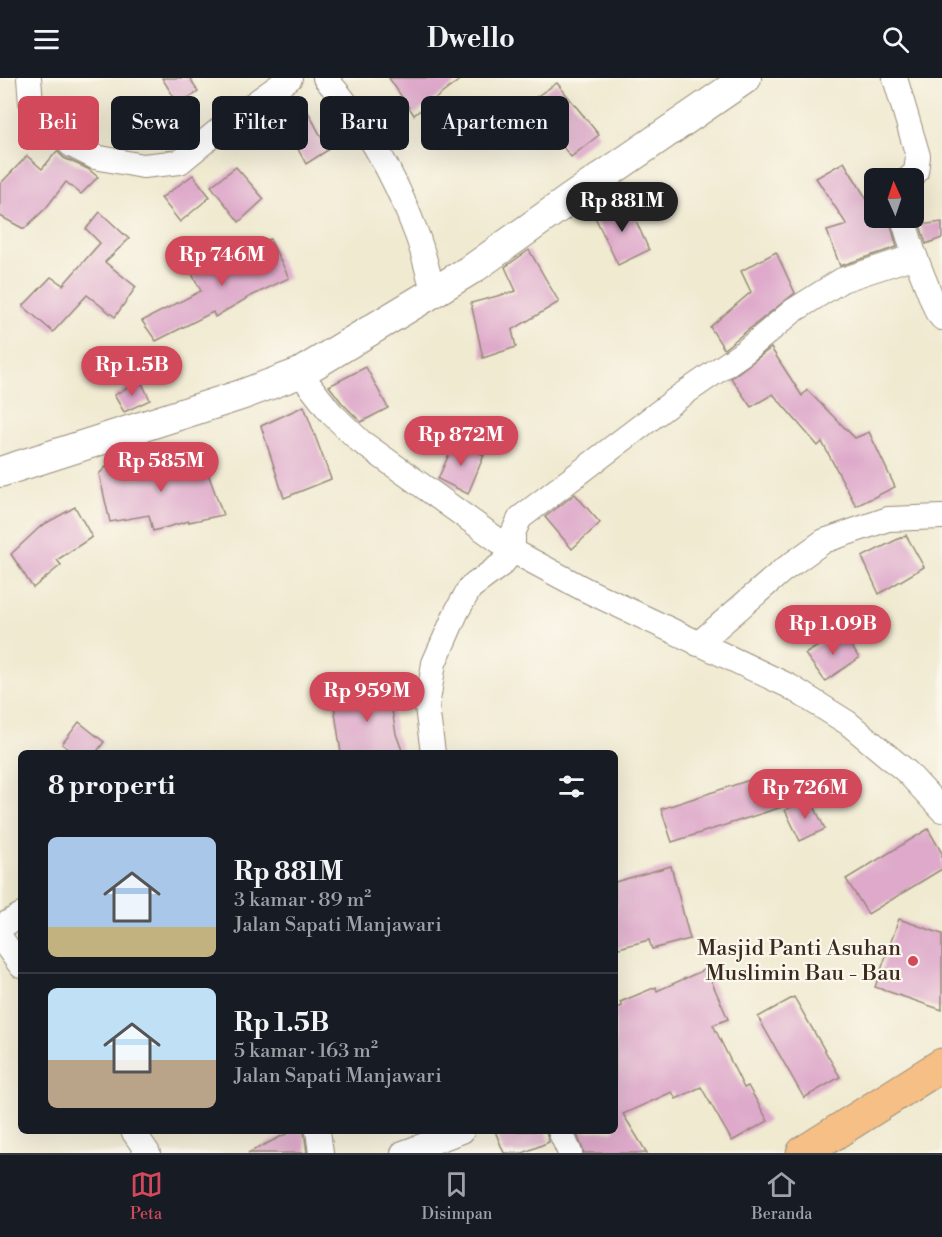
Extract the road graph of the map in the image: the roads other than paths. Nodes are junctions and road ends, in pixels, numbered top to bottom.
1 (29, 78) edge
2 (290, 78) edge
3 (325, 78) edge
4 (746, 78) edge
5 (895, 78) edge
6 (916, 168) edge
7 (906, 228) edge
8 (915, 256) junction
9 (434, 293) junction
10 (942, 318) edge
11 (300, 373) junction
12 (0, 472) edge
13 (942, 517) edge
14 (513, 551) junction
15 (698, 644) junction
16 (433, 750) edge
17 (942, 810) edge
18 (18, 917) edge
19 (0, 931) edge
20 (0, 937) edge
21 (18, 962) edge
22 (942, 1065) edge
23 (942, 1089) edge
24 (135, 1134) edge
25 (318, 1134) edge
26 (454, 1134) edge
27 (561, 1134) edge
28 (148, 1153) edge
29 (321, 1153) edge
30 (403, 1153) edge
31 (570, 1153) edge
32 (803, 1153) edge
33 (838, 1153) edge

1 - 2 street
3 - 9 street
4 - 9 street
5 - 6 street
7 - 8 street
8 - 10 street
8 - 14 street
9 - 11 street
11 - 12 street
11 - 14 street
13 - 15 street
14 - 15 street
14 - 16 street
15 - 17 street
18 - 19 street
20 - 21 street
22 - 32 main road
23 - 33 main road
24 - 28 street
25 - 29 street
26 - 30 street
27 - 31 street

